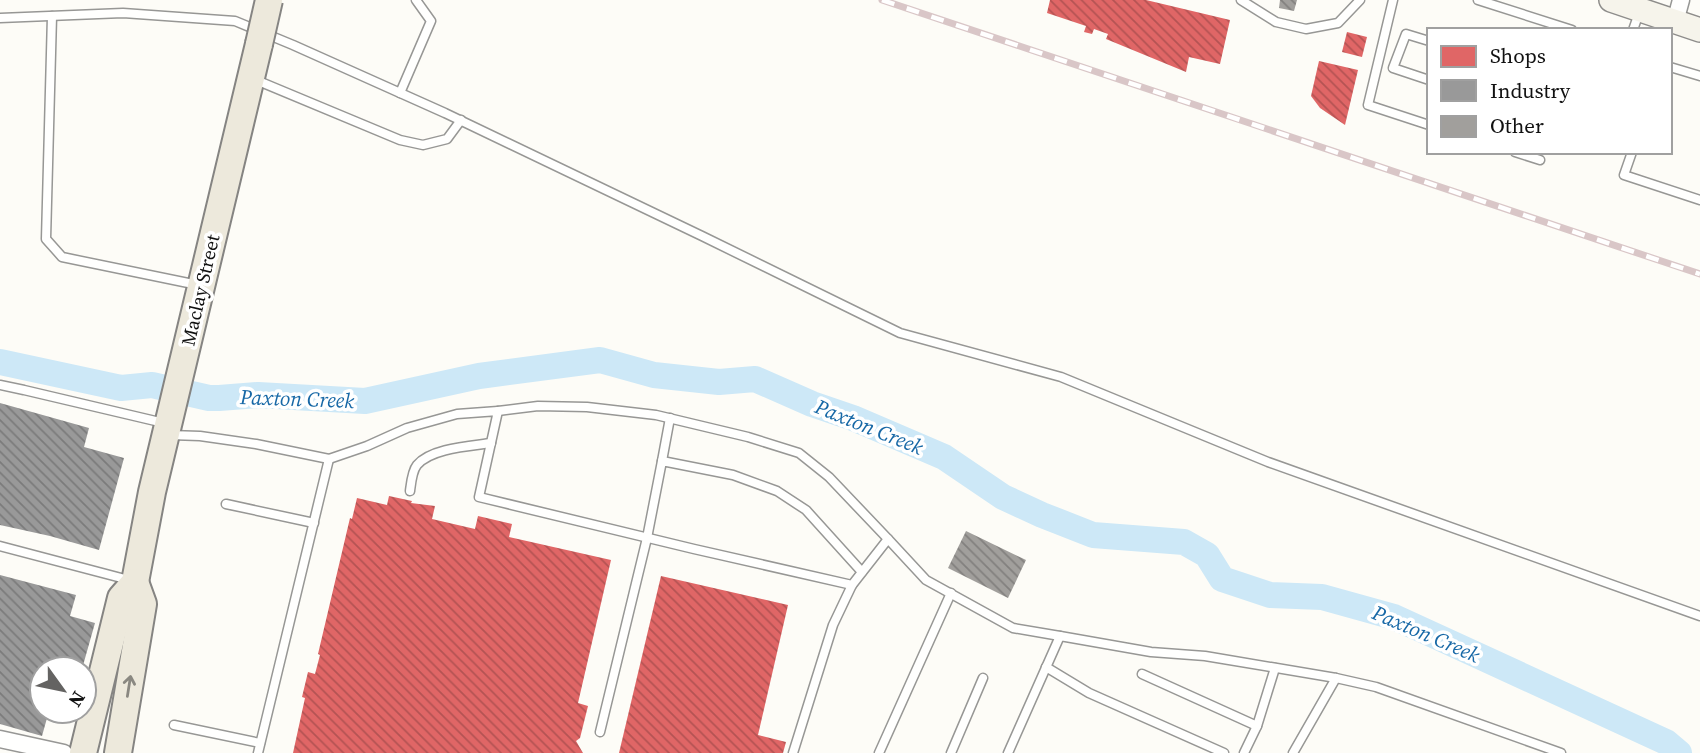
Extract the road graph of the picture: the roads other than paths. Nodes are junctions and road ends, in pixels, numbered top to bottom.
1 (269, 0) edge
2 (416, 0) edge
3 (1241, 0) edge
4 (1360, 0) edge
5 (1393, 0) edge
6 (1478, 0) edge
7 (1611, 0) edge
8 (1681, 0) edge
9 (52, 16) junction
10 (0, 18) edge
11 (1637, 20) edge
12 (1566, 28) edge
13 (1669, 28) edge
14 (1673, 29) edge
15 (1700, 30) edge
16 (1427, 40) edge
17 (1672, 67) edge
18 (1700, 76) edge
19 (251, 78) junction
20 (1427, 79) edge
21 (400, 93) junction
22 (461, 120) junction
23 (1427, 124) edge
24 (1521, 154) edge
25 (1631, 154) edge
26 (1540, 160) dead end
27 (1700, 200) edge
28 (201, 285) junction
29 (0, 386) edge
30 (172, 410) junction
31 (498, 411) junction
32 (670, 418) junction
33 (491, 443) junction
34 (329, 459) junction
35 (662, 461) junction
36 (410, 491) dead end
37 (226, 504) dead end
38 (314, 523) junction
39 (647, 538) junction
40 (888, 538) junction
41 (0, 546) edge
42 (862, 572) junction
43 (135, 582) junction
44 (852, 585) junction
45 (951, 593) junction
46 (1700, 616) edge
47 (1060, 636) junction
48 (1046, 667) junction
49 (1275, 667) junction
50 (1142, 674) dead end
51 (983, 678) dead end
52 (1336, 678) junction
53 (174, 725) dead end
54 (1256, 726) junction
55 (600, 732) dead end
56 (0, 739) edge
57 (260, 744) junction
58 (64, 753) edge
59 (83, 753) edge
60 (118, 753) edge
61 (258, 753) edge
62 (793, 753) edge
63 (879, 753) edge
64 (951, 753) edge
65 (1008, 753) edge
66 (1224, 753) edge
67 (1244, 753) edge
68 (1293, 753) edge
69 (1561, 753) edge

1 - 19 main road, Maclay Street, bridge
2 - 21 lane
3 - 4 lane
5 - 23 lane
6 - 12 lane
7 - 11 main road
8 - 14 street
9 - 10 lane
9 - 21 lane
9 - 28 lane
11 - 13 main road
14 - 15 main road
16 - 20 lane
17 - 18 lane
19 - 22 lane
19 - 28 main road, Maclay Street
21 - 22 lane
22 - 46 lane
24 - 26 lane
25 - 27 lane
28 - 30 main road, Maclay Street
29 - 30 lane
30 - 34 lane
30 - 43 main road, Maclay Street
31 - 32 lane
31 - 33 lane
31 - 34 lane
32 - 35 lane
32 - 40 lane
33 - 36 lane
33 - 39 lane
34 - 38 lane
35 - 39 lane
35 - 42 lane
37 - 38 lane
38 - 57 lane
39 - 44 lane
39 - 55 lane
40 - 42 lane
40 - 45 lane
41 - 43 lane
42 - 44 lane
43 - 59 main road, Maclay Street
60 -> 43 main road, Maclay Street
44 - 62 lane
45 - 47 lane
45 - 63 lane
47 - 48 lane
47 - 49 lane
48 - 65 lane
48 - 66 lane
49 - 52 lane
49 - 54 lane
50 - 54 lane
51 - 64 lane
52 - 68 lane
52 - 69 lane
53 - 57 lane
54 - 67 lane
56 - 58 street
57 - 61 lane

